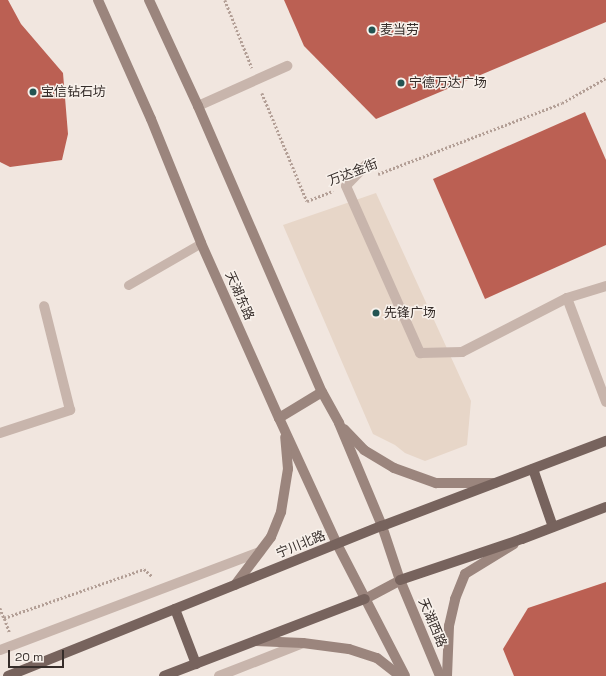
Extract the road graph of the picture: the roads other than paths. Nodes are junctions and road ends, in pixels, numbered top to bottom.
1 (98, 0) edge
2 (149, 0) edge
3 (287, 66) dead end
4 (198, 106) junction
5 (367, 164) dead end
6 (201, 243) junction
7 (128, 285) dead end
8 (606, 286) edge
9 (567, 298) junction
10 (44, 306) dead end
11 (322, 392) junction
12 (606, 402) edge
13 (279, 418) junction
14 (339, 423) junction
15 (284, 429) junction
16 (0, 433) edge
17 (606, 441) edge
18 (533, 469) junction
19 (497, 483) junction
20 (605, 509) edge
21 (382, 526) junction
22 (553, 527) junction
23 (522, 539) junction
24 (337, 544) junction
25 (260, 552) junction
26 (400, 580) junction
27 (236, 585) junction
28 (365, 599) junction
29 (175, 609) junction
30 (256, 641) junction
31 (303, 643) junction
32 (0, 650) edge
33 (196, 664) junction
34 (8, 676) edge
35 (164, 676) edge
36 (219, 676) edge
37 (400, 676) edge
38 (405, 676) edge
39 (440, 676) edge
40 (447, 676) edge

1 - 6 main road, 天湖东路
2 - 4 main road
3 - 4 street
4 - 11 main road
5 - 9 street
6 - 7 lane
6 - 13 main road, 天湖东路
8 - 9 street
9 - 12 street
10 - 16 street
11 - 13 main road
11 - 14 main road
13 - 15 main road, 天湖东路
14 - 19 main road
14 - 21 main road
15 - 24 main road, 天湖东路
15 - 25 main road
17 - 18 main road, 宁川北路
18 - 19 main road, 宁川北路
18 - 22 main road
19 - 21 main road, 宁川北路
20 - 22 main road
21 - 24 main road, 宁川北路
21 - 26 main road
22 - 23 main road
23 - 26 main road
23 - 40 main road
24 - 27 main road, 宁川北路
24 - 28 main road, 天湖东路
25 - 27 main road
25 - 32 street
26 - 28 main road
26 - 39 main road, 天湖西路
27 - 29 main road, 宁川北路
28 - 30 main road
28 - 38 main road
29 - 33 main road
29 - 34 main road, 宁川北路
30 - 31 main road
30 - 33 main road
31 - 36 street
31 - 37 main road
33 - 35 main road

